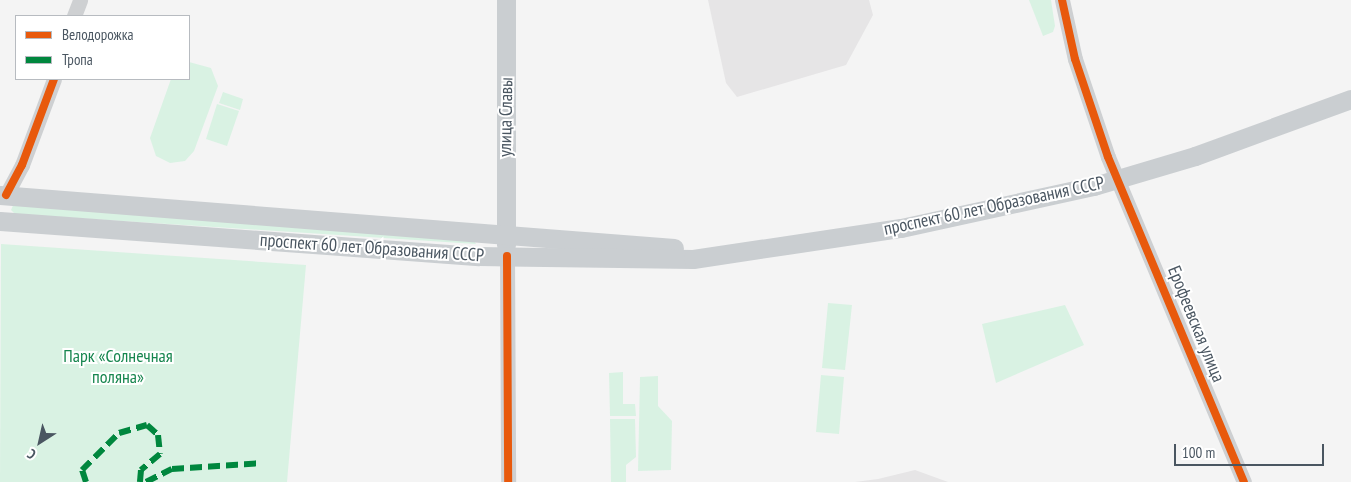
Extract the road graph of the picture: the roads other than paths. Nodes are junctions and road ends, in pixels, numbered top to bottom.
1 (80, 0) edge
2 (506, 0) edge
3 (1062, 0) edge
4 (74, 15) edge
5 (54, 80) edge
6 (1351, 99) edge
7 (1118, 179) junction
8 (2, 200) edge
9 (0, 221) edge
10 (505, 233) junction
11 (744, 250) junction
12 (507, 256) junction
13 (508, 482) edge
14 (1244, 482) edge

1 - 4 street
2 - 10 main road, улица Славы
3 - 7 street, Ерофеевская улица
5 - 8 street
6 - 7 main road, проспект 60 лет Образования СССР
7 - 11 main road, проспект 60 лет Образования СССР
7 - 14 street, Ерофеевская улица
8 - 10 main road, проспект 60 лет Образования СССР
9 - 12 main road, проспект 60 лет Образования СССР
10 - 11 main road, проспект 60 лет Образования СССР
10 - 12 main road, улица Славы
11 - 12 main road, проспект 60 лет Образования СССР
12 - 13 street

